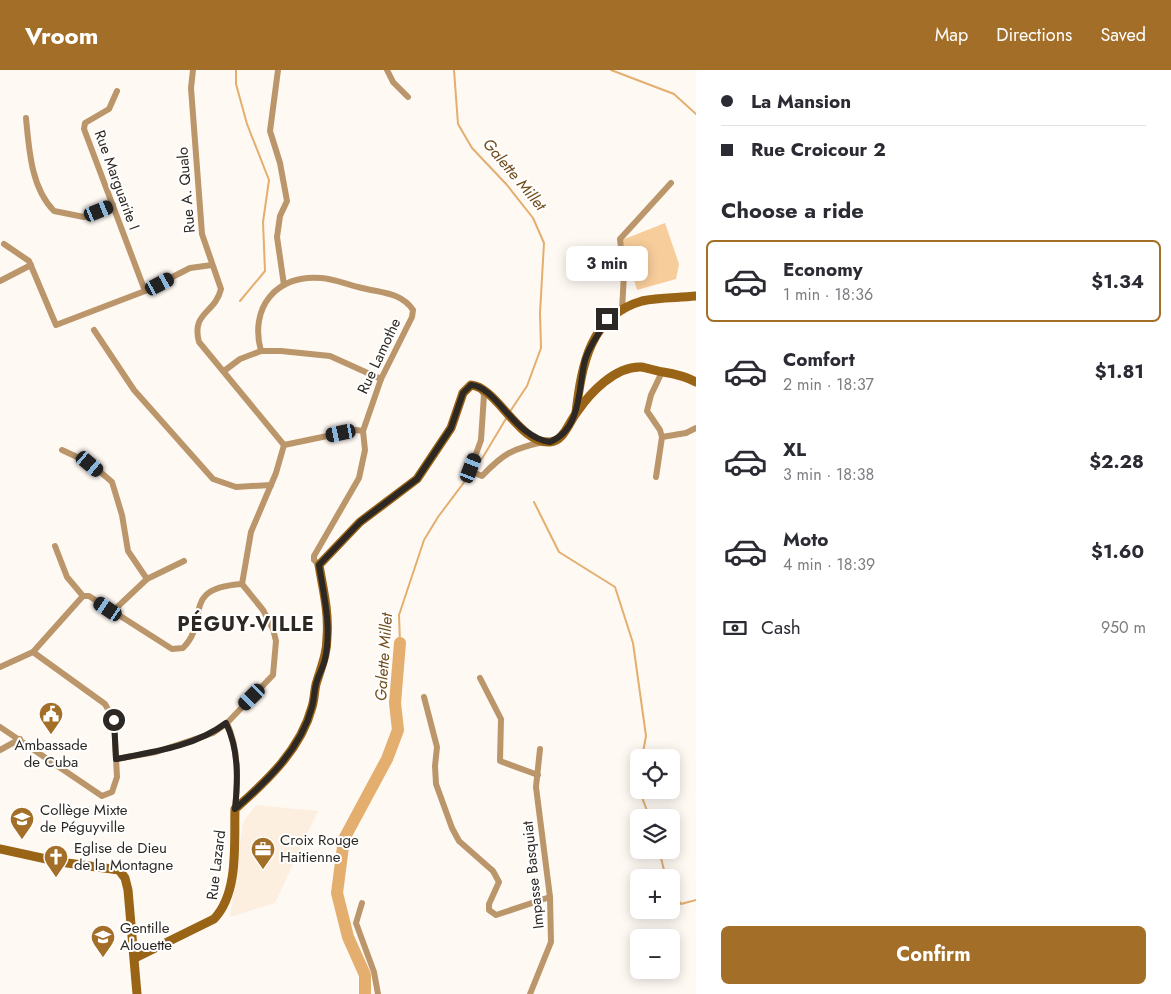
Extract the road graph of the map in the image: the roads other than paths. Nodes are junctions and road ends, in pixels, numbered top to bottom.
1 (193, 70) edge
2 (278, 70) edge
3 (387, 70) edge
4 (117, 91) dead end
5 (408, 97) dead end
6 (26, 118) dead end
7 (671, 183) dead end
8 (113, 205) junction
9 (4, 244) dead end
10 (31, 265) junction
11 (212, 265) junction
12 (0, 281) edge
13 (284, 285) junction
14 (145, 291) junction
15 (696, 296) edge
16 (622, 310) junction
17 (94, 330) dead end
18 (261, 351) junction
19 (224, 371) junction
20 (662, 372) junction
21 (381, 379) junction
22 (696, 382) edge
23 (481, 387) junction
24 (576, 412) junction
25 (696, 428) edge
26 (363, 430) junction
27 (662, 437) junction
28 (544, 442) junction
29 (284, 446) junction
30 (62, 450) dead end
31 (656, 477) dead end
32 (271, 485) junction
33 (56, 546) dead end
34 (184, 561) dead end
35 (319, 565) junction
36 (147, 579) junction
37 (242, 584) junction
38 (83, 596) junction
39 (112, 612) junction
40 (33, 652) junction
41 (0, 667) edge
42 (480, 678) dead end
43 (424, 697) dead end
44 (226, 723) junction
45 (0, 727) edge
46 (20, 739) junction
47 (540, 749) dead end
48 (0, 750) edge
49 (116, 759) junction
50 (538, 775) junction
51 (235, 809) junction
52 (0, 849) edge
53 (550, 897) junction
54 (362, 903) dead end
55 (135, 958) junction
56 (136, 994) edge
57 (378, 994) edge
58 (530, 994) edge

1 - 11 street, Rue A. Qualo
2 - 13 street
3 - 5 street
4 - 8 street, Rue Marguarite I
6 - 8 street
7 - 16 street
8 - 14 street, Rue Marguarite I
9 - 10 street
10 - 12 street
10 - 14 street
11 - 14 street
11 - 19 street, Rue A. Qualo
13 - 18 street
13 - 21 street, Rue Lamothe
15 - 16 street
16 - 24 street
17 - 32 street
18 - 19 street
18 - 21 street
19 - 29 street, Rue A. Qualo
20 - 22 street
20 - 24 street
20 - 27 street
21 - 26 street, Rue Lamothe
23 - 28 street
23 - 28 street
23 - 35 street
24 - 28 street
25 - 27 street
26 - 29 street
26 - 35 street, Rue Lamothe
27 - 31 street
29 - 32 street
30 - 36 street
32 - 37 street
33 - 38 street
34 - 36 street
35 - 51 street, Rue Lamothe
36 - 39 street
37 - 39 street
37 - 44 street
38 - 39 street
38 - 40 street
40 - 41 street
40 - 49 street
42 - 50 street
43 - 53 street
44 - 49 street
44 - 51 street, Rue Lazard
45 - 46 street
46 - 48 street
46 - 49 street
47 - 50 street, Impasse Basquiat
50 - 53 street, Impasse Basquiat
51 - 55 street, Rue Lazard
52 - 55 street
53 - 58 street, Impasse Basquiat
54 - 57 street
55 - 56 street

